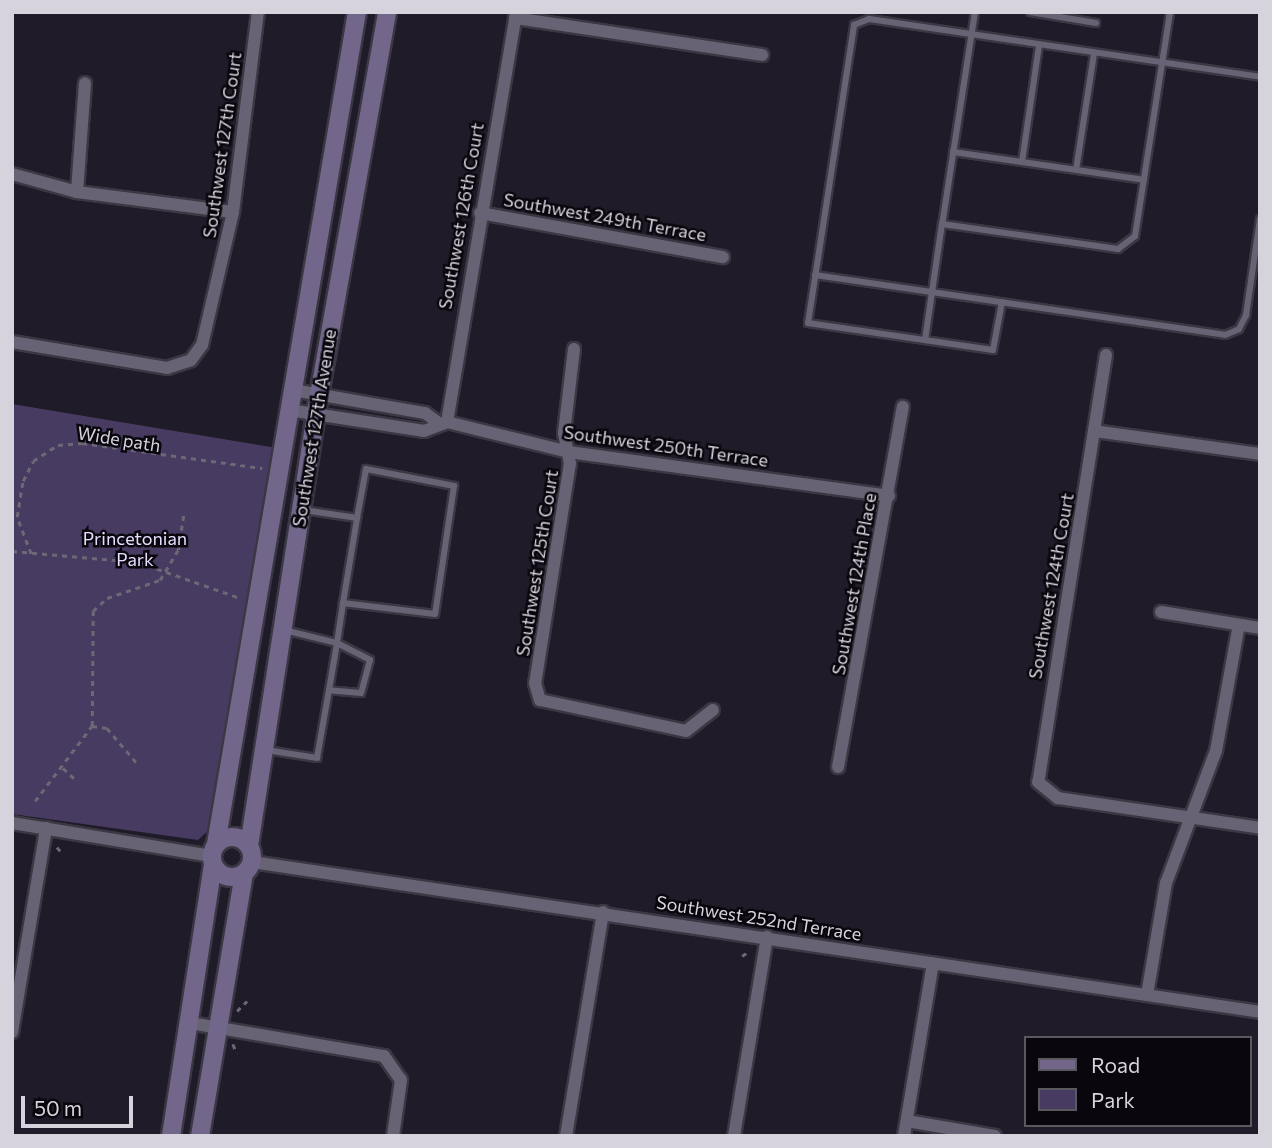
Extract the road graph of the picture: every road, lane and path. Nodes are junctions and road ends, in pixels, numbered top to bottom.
1 (258, 12) edge
2 (357, 12) edge
3 (387, 12) edge
4 (975, 12) edge
5 (1030, 12) edge
6 (1170, 12) edge
7 (1096, 23) dead end
8 (971, 36) junction
9 (1039, 46) junction
10 (1094, 54) junction
11 (762, 55) dead end
12 (1163, 64) junction
13 (1260, 77) edge
14 (85, 83) dead end
15 (953, 152) junction
16 (1022, 162) junction
17 (1076, 170) junction
18 (12, 174) edge
19 (1144, 180) junction
20 (77, 192) junction
21 (233, 212) junction
22 (480, 213) junction
23 (1260, 219) edge
24 (942, 224) junction
25 (723, 257) dead end
26 (815, 275) junction
27 (932, 292) junction
28 (1002, 302) junction
29 (925, 340) junction
30 (12, 342) edge
31 (574, 349) dead end
32 (1106, 355) dead end
33 (293, 390) junction
34 (318, 395) junction
35 (904, 407) dead end
36 (289, 410) junction
37 (315, 414) junction
38 (443, 423) junction
39 (1094, 431) junction
40 (569, 452) junction
41 (1260, 454) edge
42 (262, 468) dead end
43 (889, 496) junction
44 (301, 510) junction
45 (184, 513) dead end
46 (357, 518) junction
47 (12, 551) edge
48 (31, 554) junction
49 (166, 573) junction
50 (240, 598) dead end
51 (343, 603) junction
52 (1161, 612) dead end
53 (254, 625) junction
54 (1239, 625) junction
55 (1260, 628) edge
56 (283, 629) junction
57 (337, 643) junction
58 (329, 690) junction
59 (713, 710) dead end
60 (92, 726) junction
61 (264, 750) junction
62 (136, 762) dead end
63 (838, 766) dead end
64 (61, 767) junction
65 (76, 780) dead end
66 (35, 801) dead end
67 (1192, 818) junction
68 (12, 823) edge
69 (46, 828) junction
70 (1260, 828) edge
71 (57, 847) dead end
72 (62, 853) dead end
73 (213, 855) junction
74 (248, 861) junction
75 (603, 912) junction
76 (767, 937) junction
77 (749, 951) dead end
78 (742, 956) dead end
79 (933, 963) junction
80 (17, 979) edge
81 (1147, 995) junction
82 (247, 1001) dead end
83 (1260, 1012) edge
84 (235, 1013) dead end
85 (190, 1023) junction
86 (218, 1027) junction
87 (12, 1032) edge
88 (233, 1044) dead end
89 (237, 1053) dead end
90 (907, 1121) junction
91 (171, 1136) edge
92 (201, 1136) edge
93 (393, 1136) edge
94 (566, 1136) edge
95 (734, 1136) edge
96 (904, 1136) edge
97 (995, 1136) edge

1 - 21 street, Southwest 127th Court
2 - 33 street, Southwest 127th Avenue
3 - 34 street, Southwest 127th Avenue
4 - 8 lane
5 - 7 lane
6 - 12 lane
8 - 9 lane
8 - 15 lane
8 - 26 lane
9 - 10 lane
9 - 16 lane
10 - 12 lane
10 - 17 lane
11 - 22 street, Southwest 126th Court
12 - 13 lane
12 - 19 lane
14 - 20 street
15 - 16 lane
15 - 24 lane
16 - 17 lane
17 - 19 lane
18 - 20 street
19 - 24 lane
20 - 21 street
21 - 30 street, Southwest 127th Court
22 - 25 street, Southwest 249th Terrace
22 - 38 street, Southwest 126th Court
23 - 28 lane
24 - 27 lane
26 - 27 lane
26 - 29 lane
27 - 28 lane
27 - 29 lane
28 - 29 lane
31 - 40 street, Southwest 125th Court
32 - 39 street, Southwest 124th Court
33 - 34 street, Southwest 250th Terrace
33 - 36 street, Southwest 127th Avenue
34 - 37 street, Southwest 127th Avenue
34 - 38 street, Southwest 250th Terrace
35 - 43 street, Southwest 124th Place
36 - 37 street, Southwest 250th Terrace
36 - 53 street, Southwest 127th Avenue
37 - 38 street, Southwest 250th Terrace
37 - 44 street, Southwest 127th Avenue
38 - 40 street, Southwest 250th Terrace
39 - 41 street
39 - 67 street, Southwest 124th Court
40 - 43 street, Southwest 250th Terrace
40 - 59 street, Southwest 125th Court
42 - 48 path, Wide path
43 - 63 street, Southwest 124th Place
44 - 46 lane
44 - 56 street, Southwest 127th Avenue
45 - 49 path
46 - 51 lane
46 - 51 lane
47 - 48 path
48 - 49 path
49 - 50 path
49 - 60 path
51 - 57 lane
52 - 54 street
53 - 56 street
53 - 73 street, Southwest 127th Avenue
54 - 55 street
54 - 67 street
56 - 57 lane
56 - 61 street, Southwest 127th Avenue
57 - 58 lane
57 - 58 lane
58 - 61 lane
60 - 62 path
60 - 64 path
61 - 74 street, Southwest 127th Avenue
64 - 65 path
64 - 66 path
67 - 70 street
67 - 81 street
68 - 69 street
69 - 73 street
69 - 80 street
71 - 72 path
73 - 74 street
73 - 74 street
73 - 85 street, Southwest 127th Avenue
74 - 75 street, Southwest 252nd Terrace
74 - 86 street, Southwest 127th Avenue
75 - 76 street, Southwest 252nd Terrace
75 - 94 street
76 - 79 street, Southwest 252nd Terrace
76 - 95 street
77 - 78 path
79 - 81 street, Southwest 252nd Terrace
79 - 90 street
80 - 87 street
81 - 83 street, Southwest 252nd Terrace
82 - 84 path
85 - 86 street
85 - 91 street, Southwest 127th Avenue
86 - 92 street, Southwest 127th Avenue
86 - 93 street
88 - 89 path
90 - 96 street
90 - 97 street

